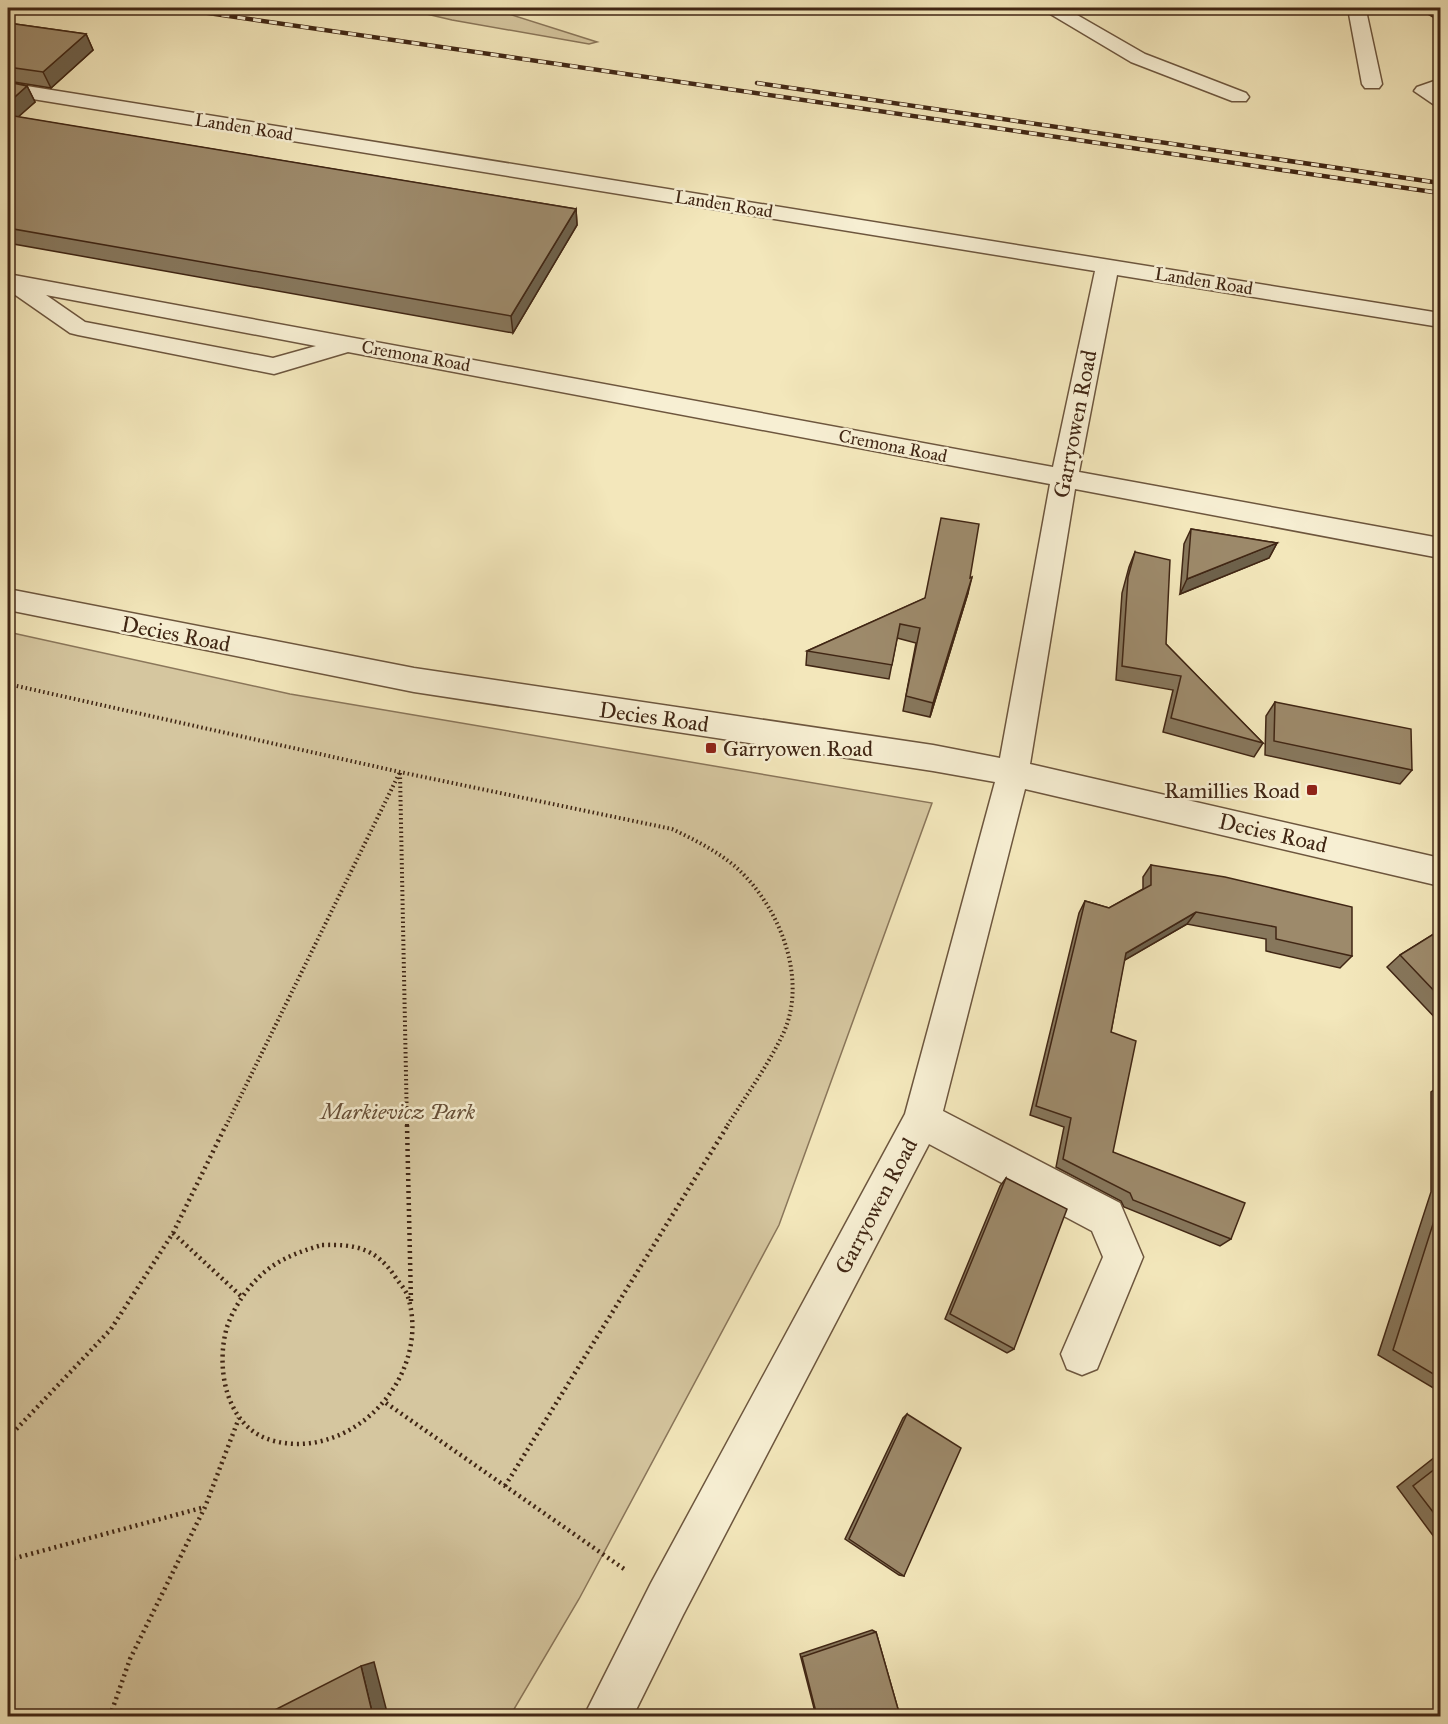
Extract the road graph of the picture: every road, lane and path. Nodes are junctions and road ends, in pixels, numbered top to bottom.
1 (1053, 8) edge
2 (1365, 8) edge
3 (1372, 84) dead end
4 (1440, 85) edge
5 (8, 89) edge
6 (1239, 97) dead end
7 (1440, 100) edge
8 (1108, 265) junction
9 (11, 282) edge
10 (1440, 320) edge
11 (346, 344) junction
12 (1064, 479) junction
13 (1440, 548) edge
14 (8, 599) edge
15 (8, 684) edge
16 (400, 772) junction
17 (1014, 773) junction
18 (1440, 872) edge
19 (922, 1120) junction
20 (173, 1233) junction
21 (242, 1297) junction
22 (411, 1303) junction
23 (1082, 1354) dead end
24 (386, 1403) junction
25 (239, 1418) junction
26 (8, 1438) edge
27 (505, 1486) junction
28 (206, 1507) junction
29 (8, 1560) edge
30 (667, 1599) junction
31 (110, 1716) edge
32 (608, 1716) edge

1 - 6 street
2 - 3 street
4 - 7 street
5 - 8 street, Landen Road
8 - 10 street, Landen Road
8 - 12 street, Garryowen Road
9 - 11 street, Cremona Road
9 - 11 street, Cremona Road
11 - 12 street, Cremona Road
12 - 13 street, Cremona Road
12 - 17 street, Garryowen Road
14 - 17 street, Decies Road
15 - 16 path
16 - 20 path
16 - 22 path
16 - 27 path
17 - 18 street, Decies Road
17 - 19 street, Garryowen Road
19 - 23 street
19 - 30 street, Garryowen Road
20 - 21 path
20 - 26 path
21 - 22 path
21 - 25 path
22 - 24 path
24 - 25 path
24 - 27 path
25 - 28 path
27 - 30 path
28 - 29 path
28 - 31 path
30 - 32 street, Garryowen Road

